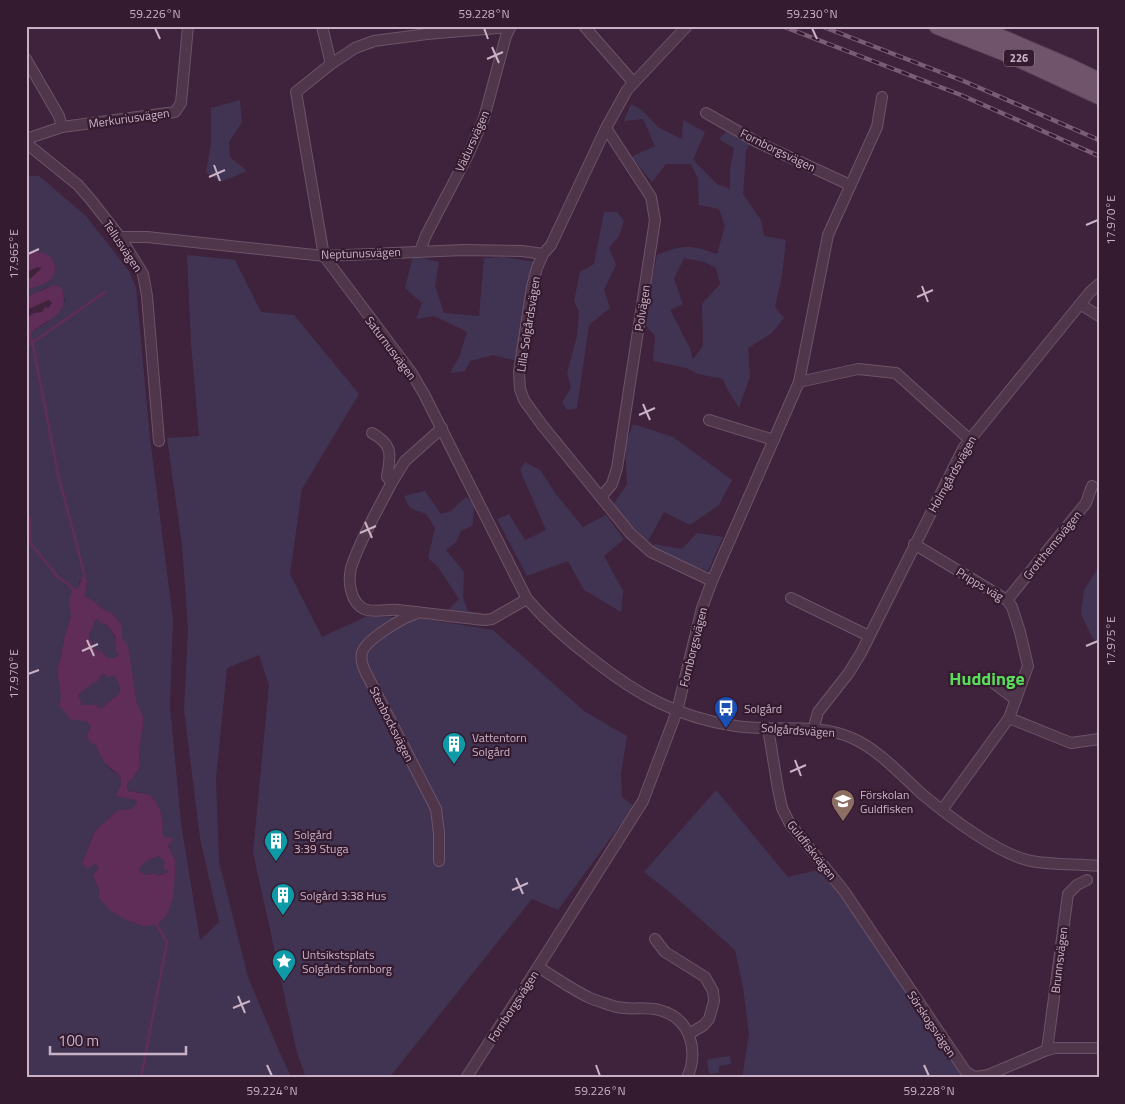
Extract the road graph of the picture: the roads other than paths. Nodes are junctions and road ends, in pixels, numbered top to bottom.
1 (188, 26) edge
2 (322, 26) edge
3 (584, 26) edge
4 (687, 26) edge
5 (937, 26) edge
6 (974, 26) edge
7 (510, 27) edge
8 (26, 59) edge
9 (331, 64) junction
10 (633, 82) junction
11 (1099, 82) edge
12 (1099, 96) edge
13 (882, 97) dead end
14 (706, 114) dead end
15 (62, 127) junction
16 (606, 128) junction
17 (26, 139) edge
18 (26, 144) edge
19 (850, 185) junction
20 (120, 237) junction
21 (420, 251) junction
22 (544, 254) junction
23 (324, 256) junction
24 (1099, 284) edge
25 (1080, 304) junction
26 (1099, 316) edge
27 (799, 382) junction
28 (709, 420) dead end
29 (442, 428) junction
30 (372, 433) dead end
31 (969, 439) junction
32 (774, 440) junction
33 (160, 441) dead end
34 (392, 482) junction
35 (1092, 486) dead end
36 (601, 497) junction
37 (914, 544) junction
38 (712, 581) junction
39 (791, 598) dead end
40 (527, 599) junction
41 (1007, 600) junction
42 (418, 614) junction
43 (868, 636) junction
44 (992, 682) dead end
45 (1016, 700) junction
46 (677, 711) junction
47 (1009, 718) junction
48 (768, 728) junction
49 (813, 730) junction
50 (1099, 739) edge
51 (942, 810) junction
52 (439, 861) dead end
53 (1099, 866) edge
54 (1087, 880) dead end
55 (855, 908) joint
56 (655, 939) dead end
57 (538, 967) junction
58 (689, 1034) junction
59 (1099, 1048) edge
60 (1047, 1050) junction
61 (466, 1078) edge
62 (687, 1078) edge

1 - 15 street, Merkuriusvägen
2 - 9 street
3 - 10 street
4 - 10 street, Lilla Solgårdsvägen
5 - 12 main road, 226
6 - 11 main road, 226
7 - 9 street
7 - 21 street, Vädursvägen
8 - 15 street
9 - 23 street, Saturnusvägen
10 - 16 street, Lilla Solgårdsvägen
13 - 19 street, Fornborgsvägen
14 - 19 street, Fornborgsvägen
15 - 17 street, Merkuriusvägen
16 - 22 street, Lilla Solgårdsvägen
16 - 36 street, Polvägen
18 - 20 street, Tellusvägen
19 - 27 street, Fornborgsvägen
20 - 23 street, Neptunusvägen
20 - 33 street, Tellusvägen
21 - 22 street, Neptunusvägen
21 - 23 street, Neptunusvägen
22 - 36 street, Lilla Solgårdsvägen
23 - 29 street, Saturnusvägen
24 - 25 street, Holmgårdsvägen
25 - 26 street
25 - 31 street, Holmgårdsvägen
27 - 31 street
27 - 32 street, Fornborgsvägen
28 - 32 street
29 - 34 street, Stenbocksvägen
29 - 40 street, Saturnusvägen
30 - 34 street, Stenbocksvägen
31 - 37 street, Holmgårdsvägen
32 - 38 street, Fornborgsvägen
34 - 42 street, Stenbocksvägen
35 - 41 street, Grotthemsvägen
36 - 38 street, Lilla Solgårdsvägen
37 - 41 street, Pripps väg
37 - 43 street, Holmgårdsvägen
38 - 46 street, Fornborgsvägen
39 - 43 street
40 - 42 street, Stenbocksvägen
40 - 46 street, Solgårdsvägen
41 - 45 street, Pripps väg
42 - 52 street, Stenbocksvägen
43 - 49 street, Holmgårdsvägen
44 - 45 street
45 - 47 street, Pripps väg
46 - 48 street, Solgårdsvägen
46 - 57 street, Fornborgsvägen
47 - 50 street
47 - 51 street, Pripps väg
48 - 49 street, Solgårdsvägen
48 - 55 street, Guldfiskvägen
49 - 51 street, Solgårdsvägen
51 - 53 street, Solgårdsvägen
54 - 60 street, Brunnsvägen
55 - 60 street, Sörskogsvägen
56 - 58 street
57 - 58 street
57 - 61 street, Fornborgsvägen
58 - 62 street
59 - 60 street, Sörskogsvägen

